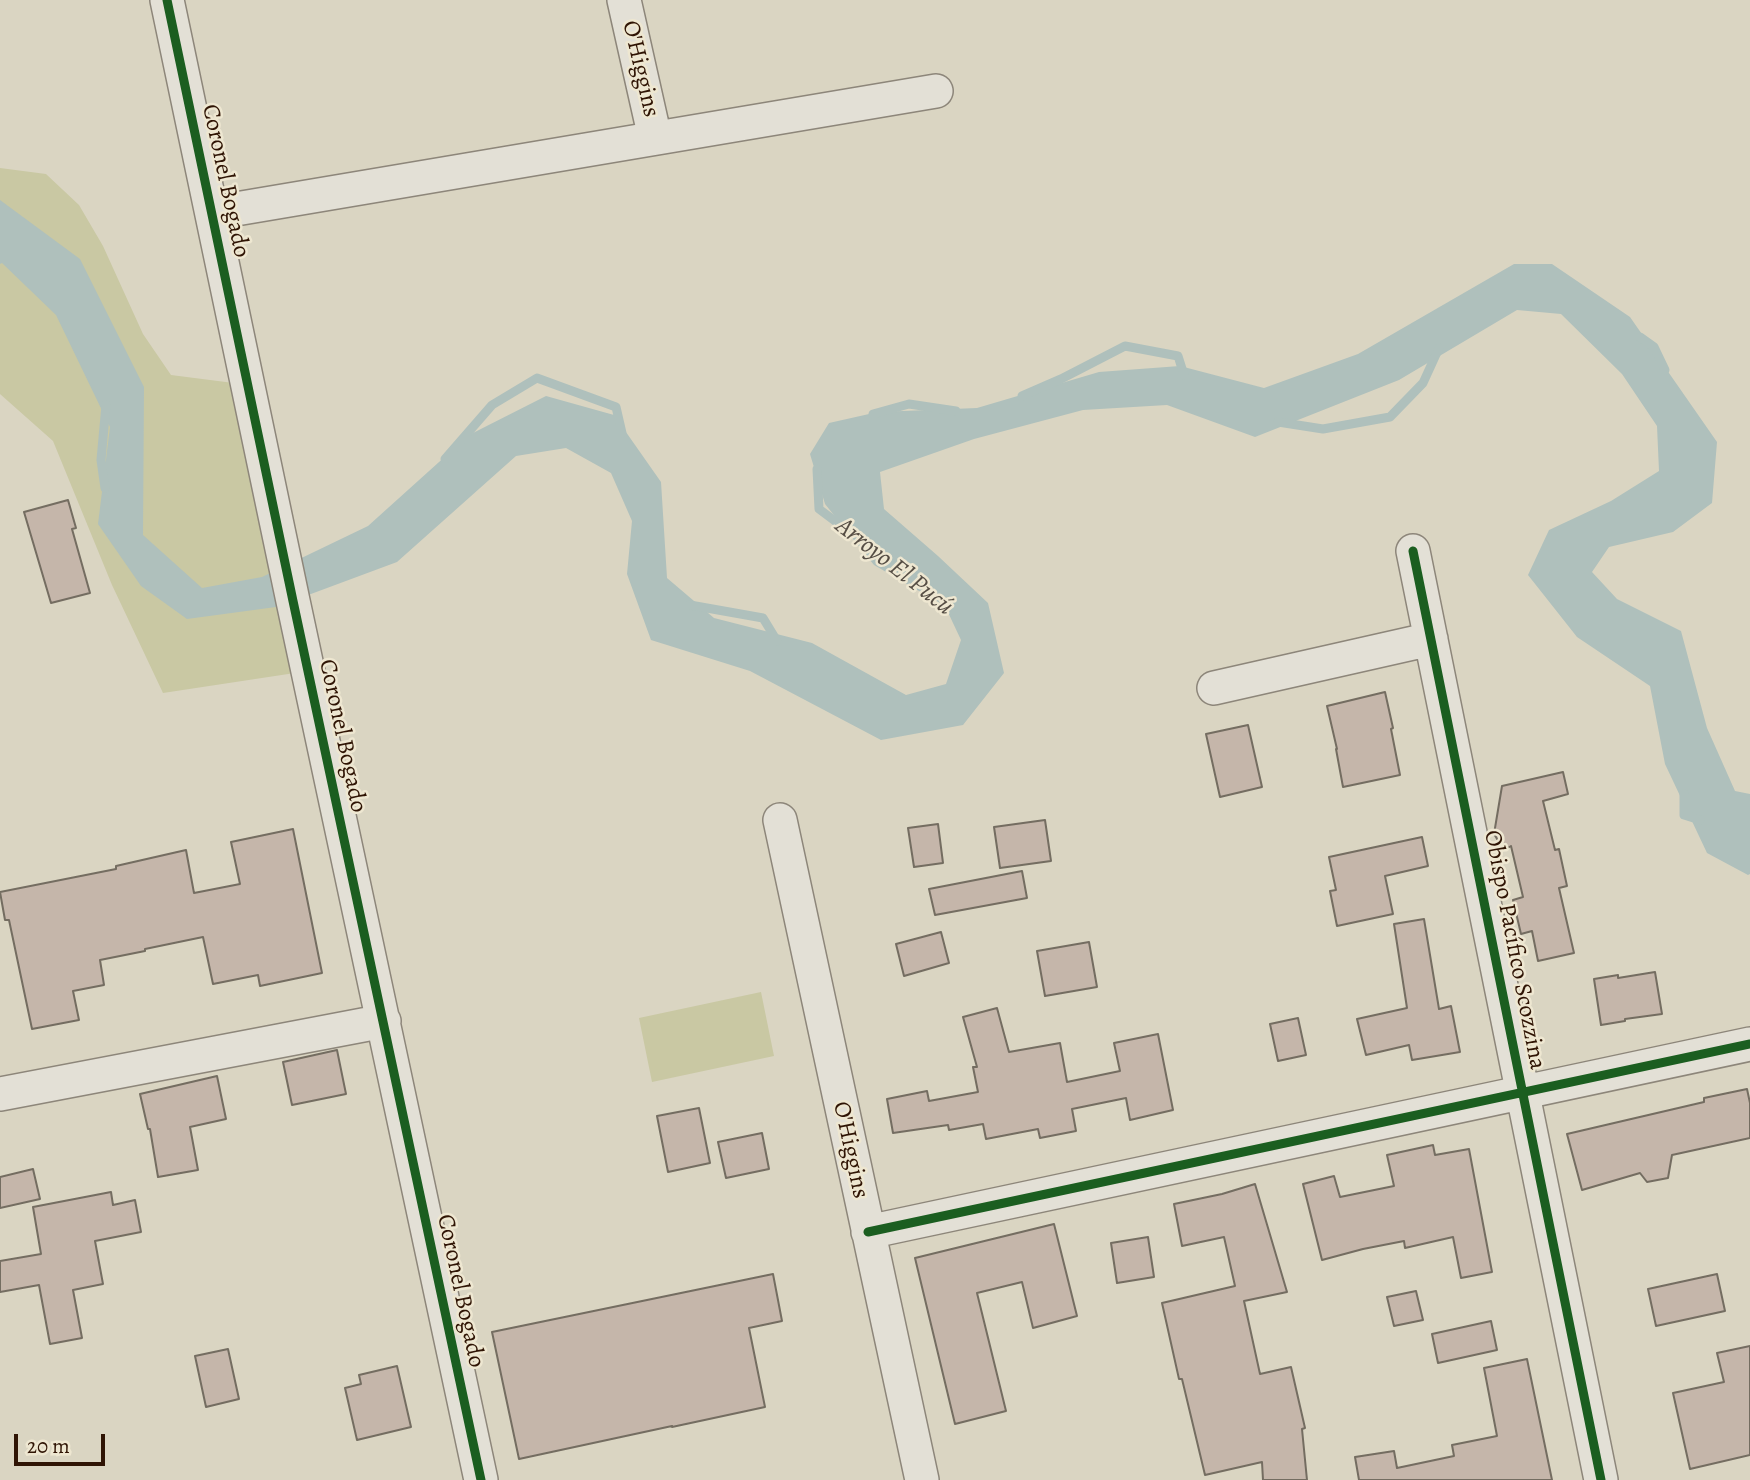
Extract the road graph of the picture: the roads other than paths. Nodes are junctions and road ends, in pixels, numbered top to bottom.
1 (167, 0) edge
2 (624, 0) edge
3 (936, 91) dead end
4 (655, 138) junction
5 (212, 213) junction
6 (1413, 551) dead end
7 (1431, 639) junction
8 (1214, 688) dead end
9 (780, 820) dead end
10 (384, 1021) junction
11 (1750, 1044) edge
12 (0, 1094) edge
13 (1523, 1094) junction
14 (868, 1232) junction
15 (481, 1480) edge
16 (922, 1480) edge
17 (1601, 1480) edge

1 - 5 street, Coronel Bogado
2 - 4 street, O'Higgins
3 - 4 street
4 - 5 street
5 - 10 street, Coronel Bogado
6 - 7 street, Obispo Pacífico Scozzina
7 - 8 street
7 - 13 street, Obispo Pacífico Scozzina
9 - 14 street, O'Higgins
10 - 12 street
10 - 15 street, Coronel Bogado
11 - 13 street
13 - 14 street
13 - 17 street, Obispo Pacífico Scozzina
14 - 16 street, O'Higgins

